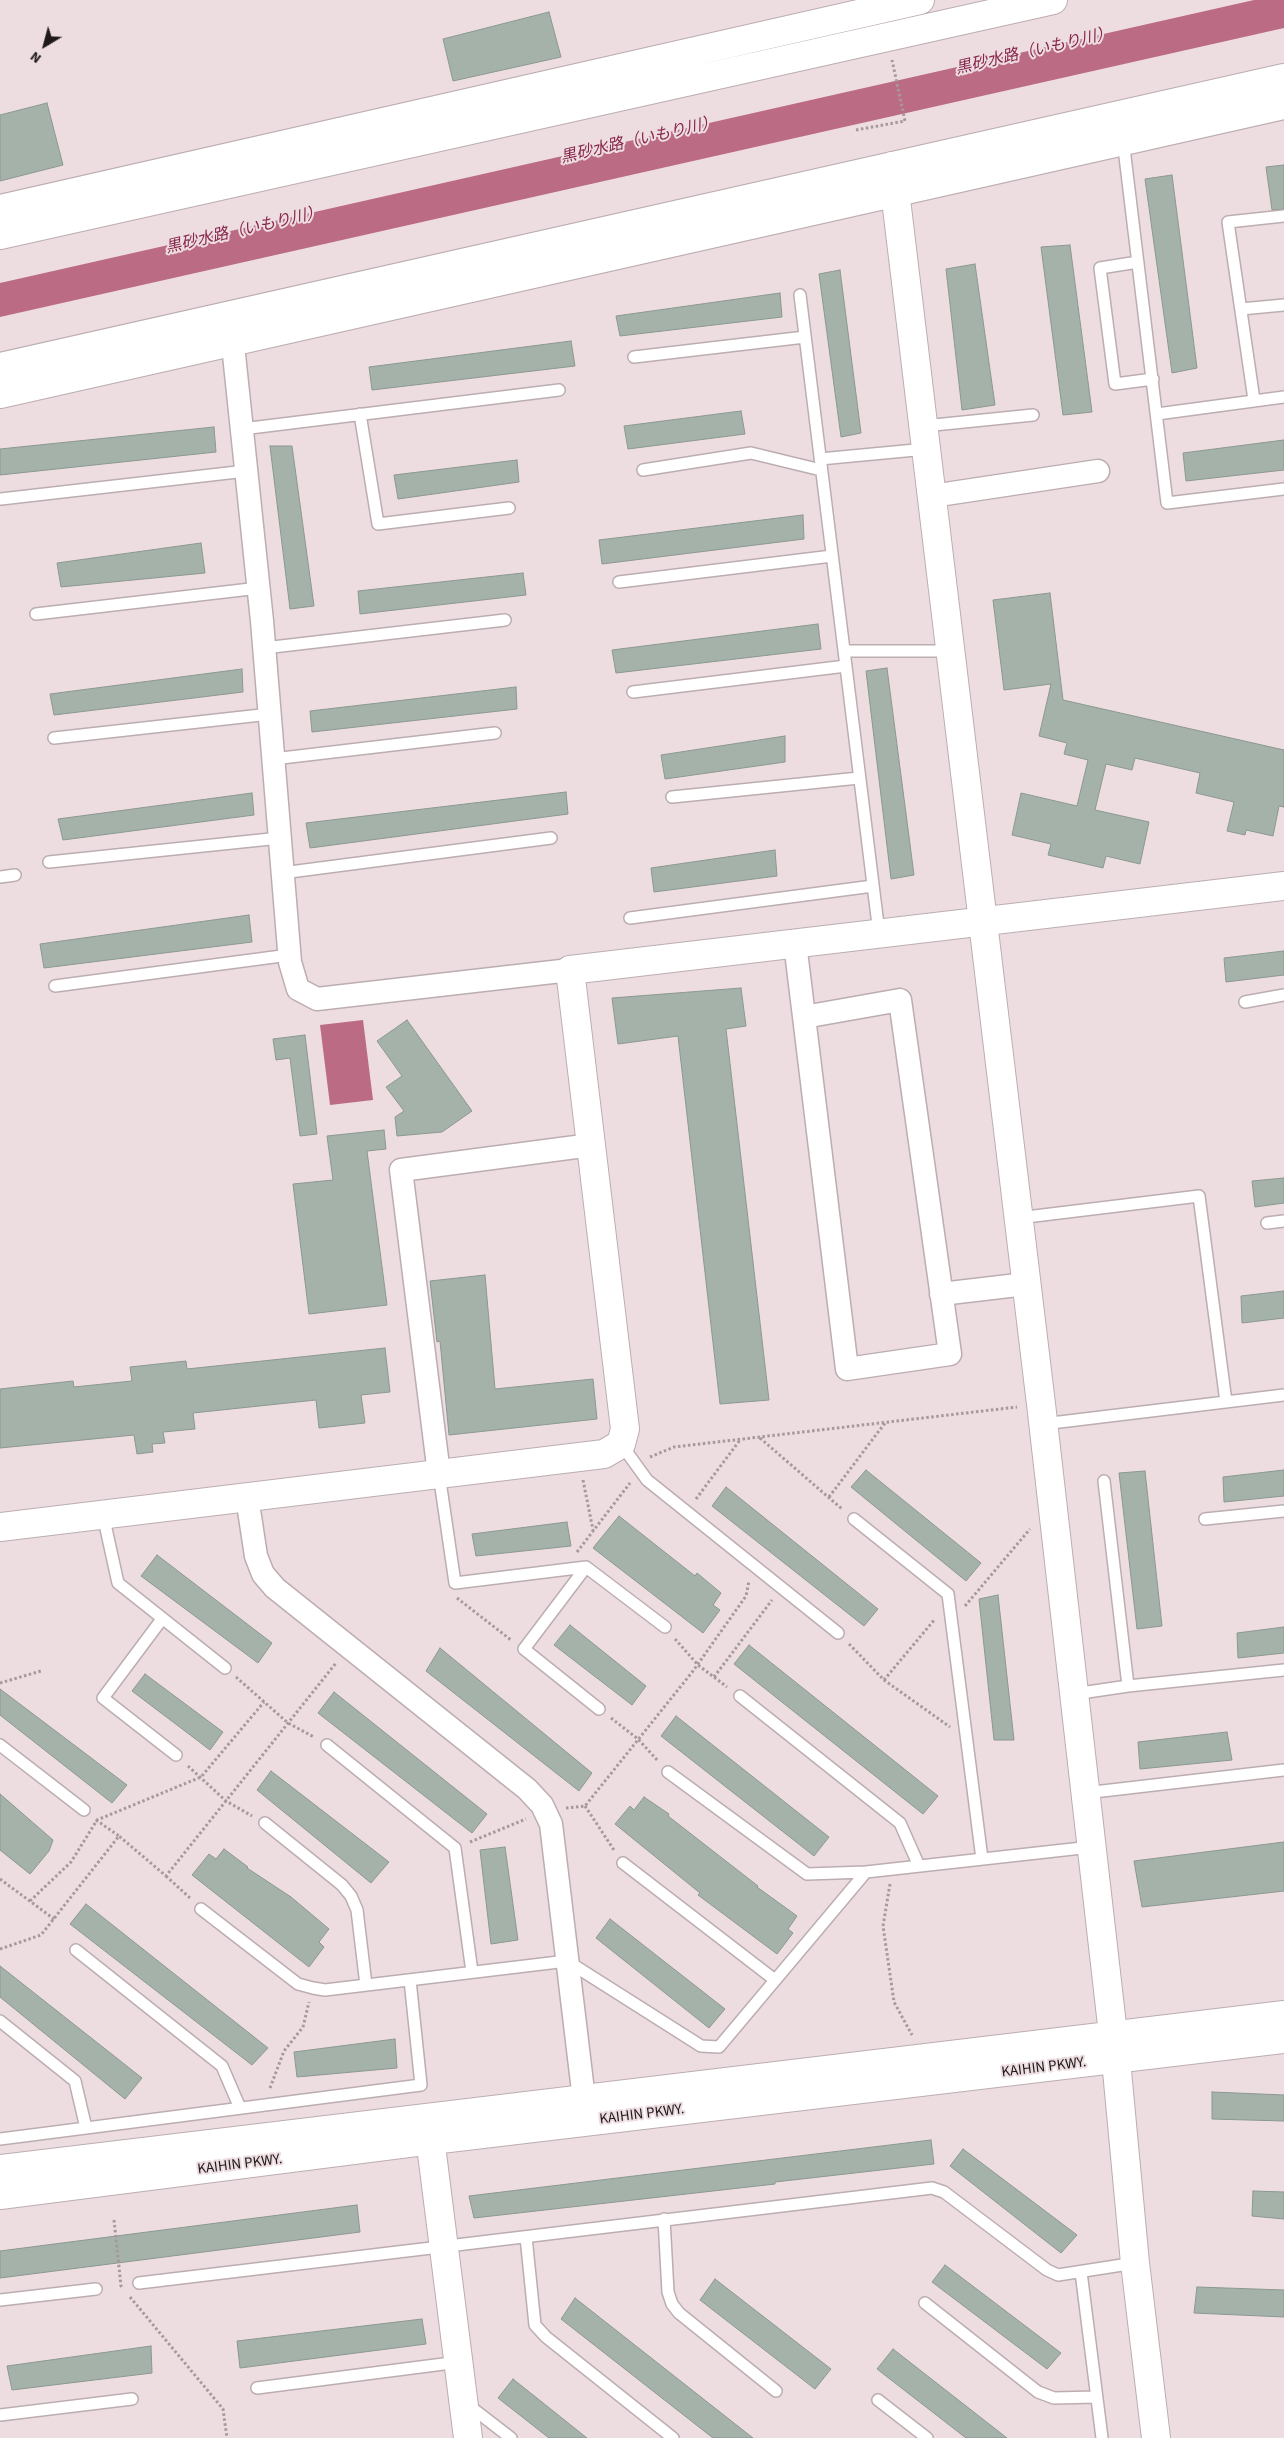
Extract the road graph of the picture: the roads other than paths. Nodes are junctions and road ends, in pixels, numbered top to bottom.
1 (920, 0) edge
2 (1053, 0) edge
3 (993, 6) edge
4 (1284, 78) edge
5 (1284, 106) edge
6 (1122, 128) junction
7 (892, 166) junction
8 (896, 193) junction
9 (0, 209) edge
10 (1284, 216) edge
11 (0, 235) edge
12 (1138, 262) junction
13 (800, 295) dead end
14 (1284, 305) edge
15 (1241, 310) junction
16 (230, 315) junction
17 (805, 338) junction
18 (233, 342) junction
19 (634, 357) dead end
20 (0, 367) edge
21 (1153, 379) junction
22 (559, 390) dead end
23 (0, 394) edge
24 (1284, 397) edge
25 (1254, 400) junction
26 (360, 414) junction
27 (1157, 414) junction
28 (1033, 415) dead end
29 (242, 429) junction
30 (925, 438) junction
31 (820, 465) junction
32 (643, 470) dead end
33 (246, 471) junction
34 (1098, 471) dead end
35 (1284, 489) edge
36 (932, 496) junction
37 (1, 498) dead end
38 (509, 508) dead end
39 (832, 556) junction
40 (618, 582) dead end
41 (259, 588) junction
42 (36, 614) dead end
43 (505, 620) dead end
44 (264, 648) junction
45 (844, 651) junction
46 (950, 651) junction
47 (846, 666) junction
48 (633, 692) dead end
49 (270, 714) junction
50 (495, 733) dead end
51 (54, 738) dead end
52 (273, 759) junction
53 (859, 778) junction
54 (672, 797) dead end
55 (280, 838) junction
56 (551, 838) dead end
57 (49, 862) dead end
58 (282, 873) junction
59 (15, 875) dead end
60 (0, 877) edge
61 (873, 886) junction
62 (1284, 886) edge
63 (630, 918) dead end
64 (982, 921) junction
65 (878, 933) junction
66 (795, 943) junction
67 (289, 955) junction
68 (570, 970) junction
69 (55, 986) dead end
70 (1284, 995) edge
71 (1245, 1002) dead end
72 (804, 1017) junction
73 (591, 1146) junction
74 (1018, 1218) junction
75 (1284, 1221) edge
76 (1267, 1223) dead end
77 (1026, 1284) junction
78 (942, 1294) junction
79 (1284, 1394) edge
80 (1226, 1402) junction
81 (1042, 1414) junction
82 (631, 1460) junction
83 (439, 1474) junction
84 (1104, 1481) dead end
85 (247, 1497) junction
86 (1284, 1511) edge
87 (103, 1515) junction
88 (854, 1519) road end
89 (1205, 1519) dead end
90 (0, 1527) edge
91 (586, 1567) junction
92 (162, 1619) junction
93 (665, 1627) road end
94 (838, 1633) road end
95 (225, 1668) road end
96 (1284, 1670) edge
97 (1128, 1686) junction
98 (1074, 1694) junction
99 (740, 1696) road end
100 (599, 1708) road end
101 (0, 1745) edge
102 (327, 1745) road end
103 (176, 1755) road end
104 (1284, 1770) edge
105 (668, 1772) road end
106 (1085, 1793) junction
107 (84, 1810) road end
108 (265, 1824) road end
109 (1091, 1847) junction
110 (982, 1859) junction
111 (623, 1863) road end
112 (919, 1866) junction
113 (866, 1872) junction
114 (201, 1909) road end
115 (76, 1950) dead end
116 (567, 1961) junction
117 (472, 1972) junction
118 (410, 1980) junction
119 (776, 1980) junction
120 (366, 1985) junction
121 (1284, 2015) edge
122 (0, 2021) edge
123 (1284, 2039) edge
124 (1115, 2047) junction
125 (240, 2108) junction
126 (585, 2110) junction
127 (86, 2128) junction
128 (429, 2128) junction
129 (0, 2139) edge
130 (0, 2169) edge
131 (0, 2195) edge
132 (664, 2219) junction
133 (526, 2237) junction
134 (445, 2247) junction
135 (1135, 2263) junction
136 (1081, 2272) junction
137 (138, 2284) dead end
138 (96, 2289) dead end
139 (0, 2300) edge
140 (925, 2303) dead end
141 (459, 2362) junction
142 (257, 2388) dead end
143 (776, 2392) dead end
144 (1096, 2397) junction
145 (132, 2399) dead end
146 (878, 2400) dead end
147 (464, 2402) junction
148 (0, 2415) edge
149 (468, 2438) edge
150 (511, 2438) edge
151 (673, 2438) edge
152 (927, 2438) edge
153 (1102, 2438) edge
154 (1156, 2438) edge

1 - 9 street
2 - 3 street
3 - 11 street
4 - 6 street
5 - 6 street
6 - 7 street
6 - 8 street
6 - 12 lane
7 - 8 street
7 - 16 street
8 - 18 street
8 - 30 street
10 - 15 lane
12 - 21 lane
12 - 21 lane
13 - 17 lane
14 - 15 lane
15 - 25 lane
16 - 18 street
16 - 20 street
17 - 19 lane
17 - 31 lane
18 - 23 street
18 - 29 street
21 - 27 lane
22 - 26 lane
24 - 25 lane
25 - 27 lane
26 - 29 lane
26 - 38 lane
27 - 35 lane
28 - 30 lane
29 - 33 street
30 - 31 lane
30 - 36 street
31 - 32 lane
31 - 39 lane
33 - 37 lane
33 - 41 street
34 - 36 street
36 - 46 street
39 - 40 lane
39 - 45 lane
41 - 42 lane
41 - 44 street
43 - 44 lane
44 - 49 street
45 - 46 lane
45 - 47 lane
46 - 64 street
47 - 48 lane
47 - 53 lane
49 - 51 lane
49 - 52 street
50 - 52 lane
52 - 55 street
53 - 54 lane
53 - 61 lane
55 - 57 lane
55 - 58 street
56 - 58 lane
58 - 67 street
59 - 60 lane
61 - 63 lane
61 - 65 lane
62 - 64 street
64 - 65 street
64 - 74 street
65 - 66 street
66 - 68 street
66 - 72 street
67 - 68 street
67 - 69 lane
68 - 73 street
70 - 71 lane
72 - 78 street
72 - 78 street
73 - 82 street
73 - 83 street
74 - 77 street
74 - 80 lane
75 - 76 lane
77 - 78 street
77 - 81 street
79 - 80 lane
80 - 81 lane
81 - 98 street
82 - 83 street
82 - 94 lane
83 - 85 street
83 - 91 lane
84 - 97 lane
85 - 87 street
85 - 116 street
86 - 89 lane
87 - 90 street
87 - 92 lane
88 - 110 lane
91 - 93 lane
91 - 100 lane
92 - 95 lane
92 - 103 lane
96 - 97 lane
97 - 98 lane
98 - 106 street
99 - 112 lane
101 - 107 lane
102 - 117 lane
104 - 106 lane
105 - 113 lane
106 - 109 street
108 - 120 lane
109 - 110 lane
109 - 124 street
110 - 112 lane
111 - 119 lane
112 - 113 lane
113 - 119 lane
114 - 120 lane
115 - 125 lane
116 - 117 lane
116 - 119 lane
116 - 126 street
117 - 118 lane
118 - 120 lane
118 - 125 lane
121 - 124 street, KAIHIN PKWY.
122 - 127 lane
123 - 124 street, KAIHIN PKWY.
124 - 126 street, KAIHIN PKWY.
124 - 126 street, KAIHIN PKWY.
124 - 135 street
125 - 127 lane
126 - 128 street, KAIHIN PKWY.
127 - 129 lane
128 - 130 street, KAIHIN PKWY.
128 - 131 street, KAIHIN PKWY.
128 - 134 street
132 - 133 lane
132 - 136 lane
132 - 143 lane
133 - 134 lane
133 - 151 lane
134 - 137 lane
134 - 141 street
135 - 136 lane
135 - 154 street
136 - 144 lane
138 - 139 lane
140 - 144 lane
141 - 142 lane
141 - 147 street
144 - 153 lane
145 - 148 lane
146 - 152 lane
147 - 149 street
147 - 150 lane

